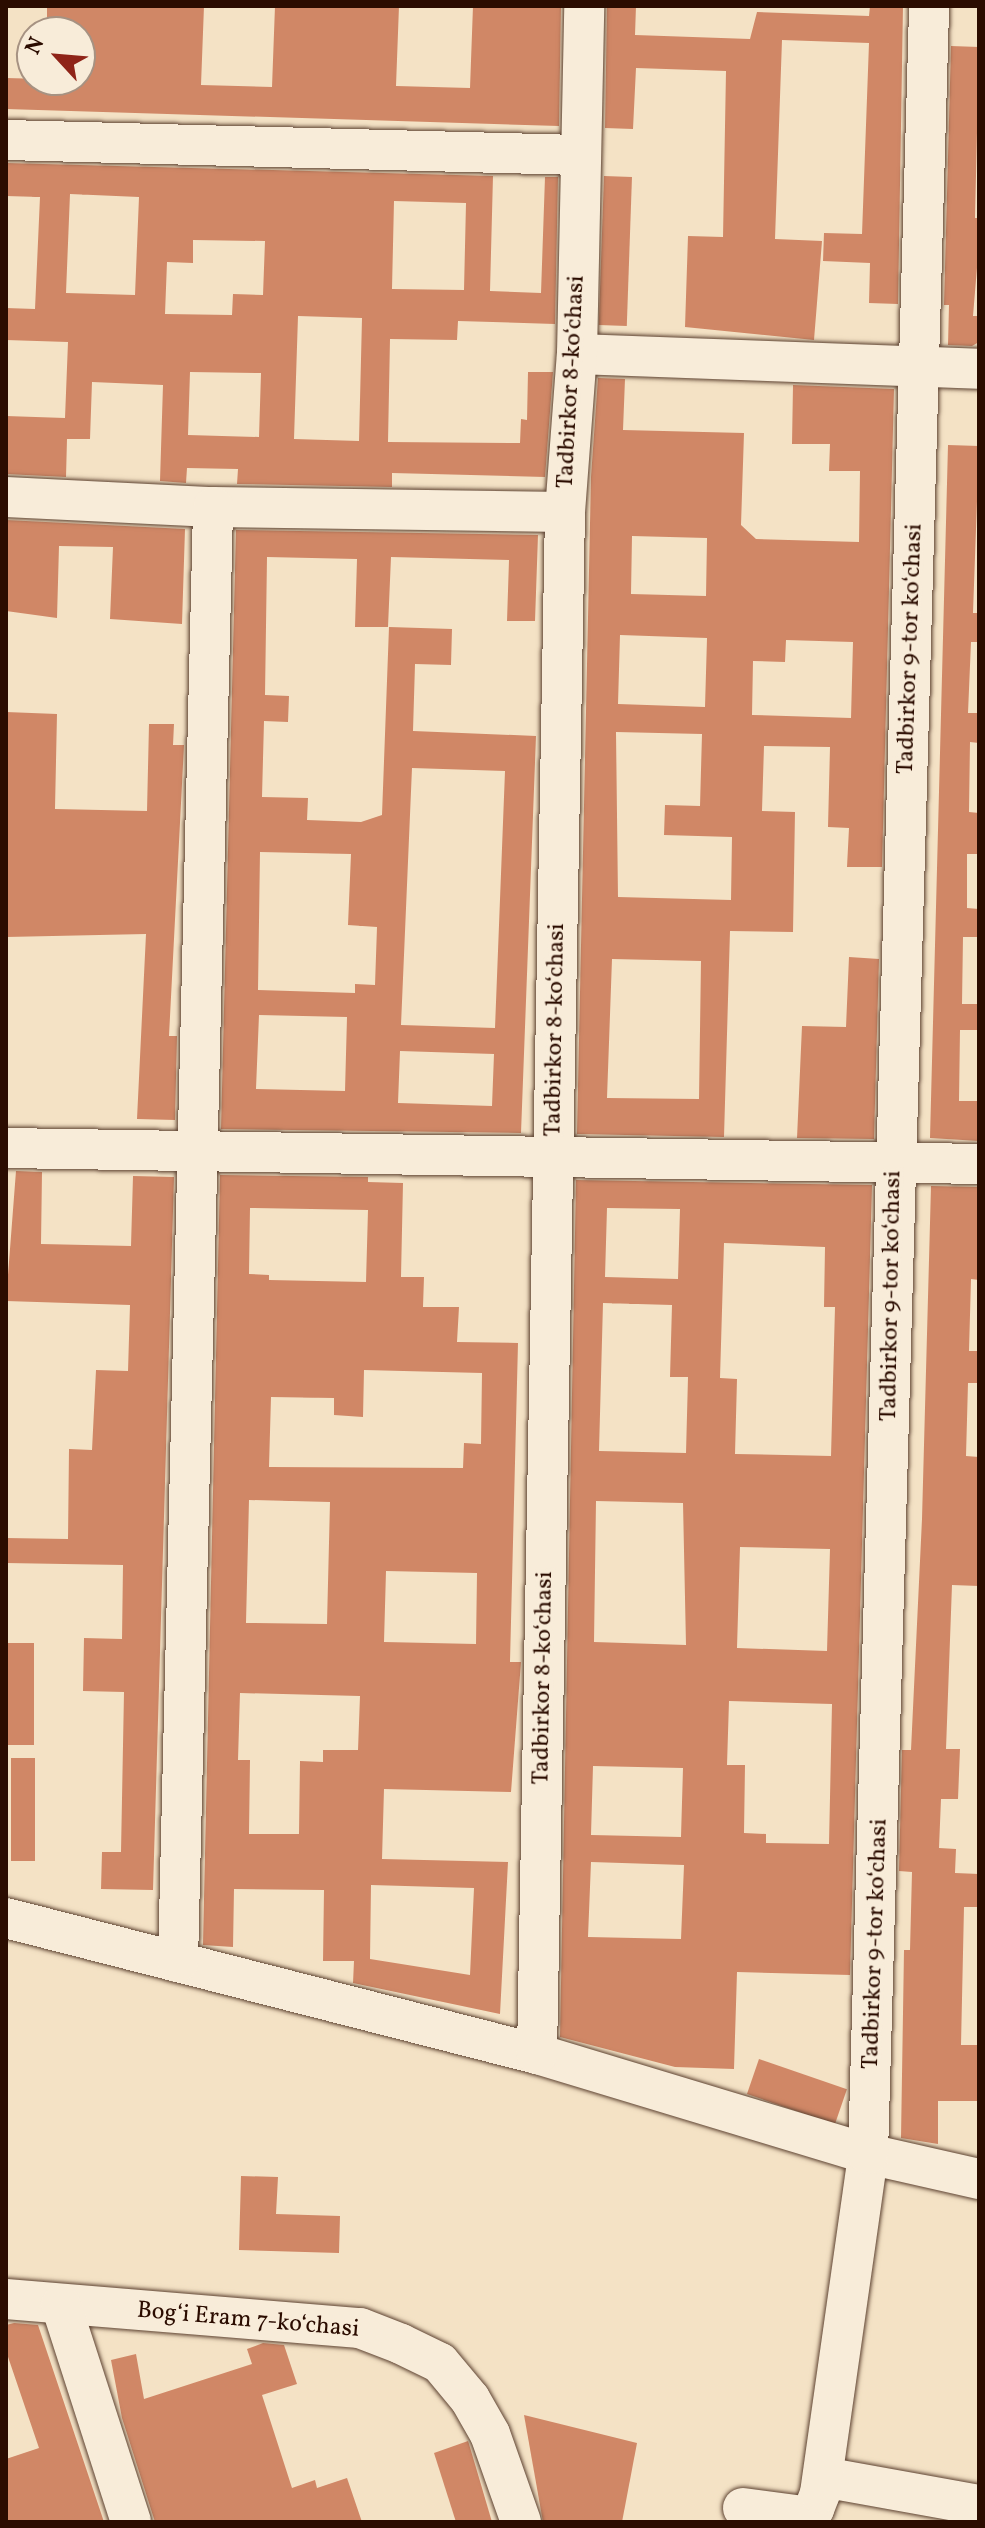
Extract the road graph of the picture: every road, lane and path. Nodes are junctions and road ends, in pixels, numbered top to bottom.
1 (584, 6) edge
2 (929, 6) edge
3 (6, 140) edge
4 (580, 155) junction
5 (577, 354) junction
6 (920, 368) junction
7 (979, 369) edge
8 (6, 497) edge
9 (213, 507) junction
10 (565, 512) junction
11 (6, 1148) edge
12 (199, 1153) junction
13 (553, 1159) junction
14 (895, 1162) junction
15 (979, 1164) edge
16 (6, 1918) edge
17 (178, 1962) junction
18 (537, 2054) junction
19 (868, 2154) junction
20 (979, 2179) edge
21 (6, 2299) edge
22 (61, 2305) junction
23 (823, 2477) junction
24 (979, 2505) edge
25 (743, 2508) dead end
26 (131, 2522) edge
27 (521, 2522) edge

1 - 4 street, Tadbirkor 8-koʻchasi
2 - 6 street, Tadbirkor 9-tor koʻchasi
3 - 4 street
4 - 5 street, Tadbirkor 8-koʻchasi
5 - 6 street
5 - 10 street, Tadbirkor 8-koʻchasi
6 - 7 street
6 - 14 street, Tadbirkor 9-tor koʻchasi
8 - 9 street
9 - 10 street
9 - 12 street
10 - 13 street, Tadbirkor 8-koʻchasi
11 - 12 street
12 - 13 street
12 - 17 street
13 - 14 street
13 - 18 street, Tadbirkor 8-koʻchasi
14 - 15 street
14 - 19 street, Tadbirkor 9-tor koʻchasi
16 - 17 street
17 - 18 street
18 - 19 street
19 - 20 street
19 - 23 street, Tadbirkor 9-tor koʻchasi
21 - 22 street, Bogʻi Eram 7-koʻchasi
22 - 26 street
22 - 27 street, Bogʻi Eram 7-koʻchasi
23 - 24 street
23 - 25 street, Tadbirkor 9-tor koʻchasi

